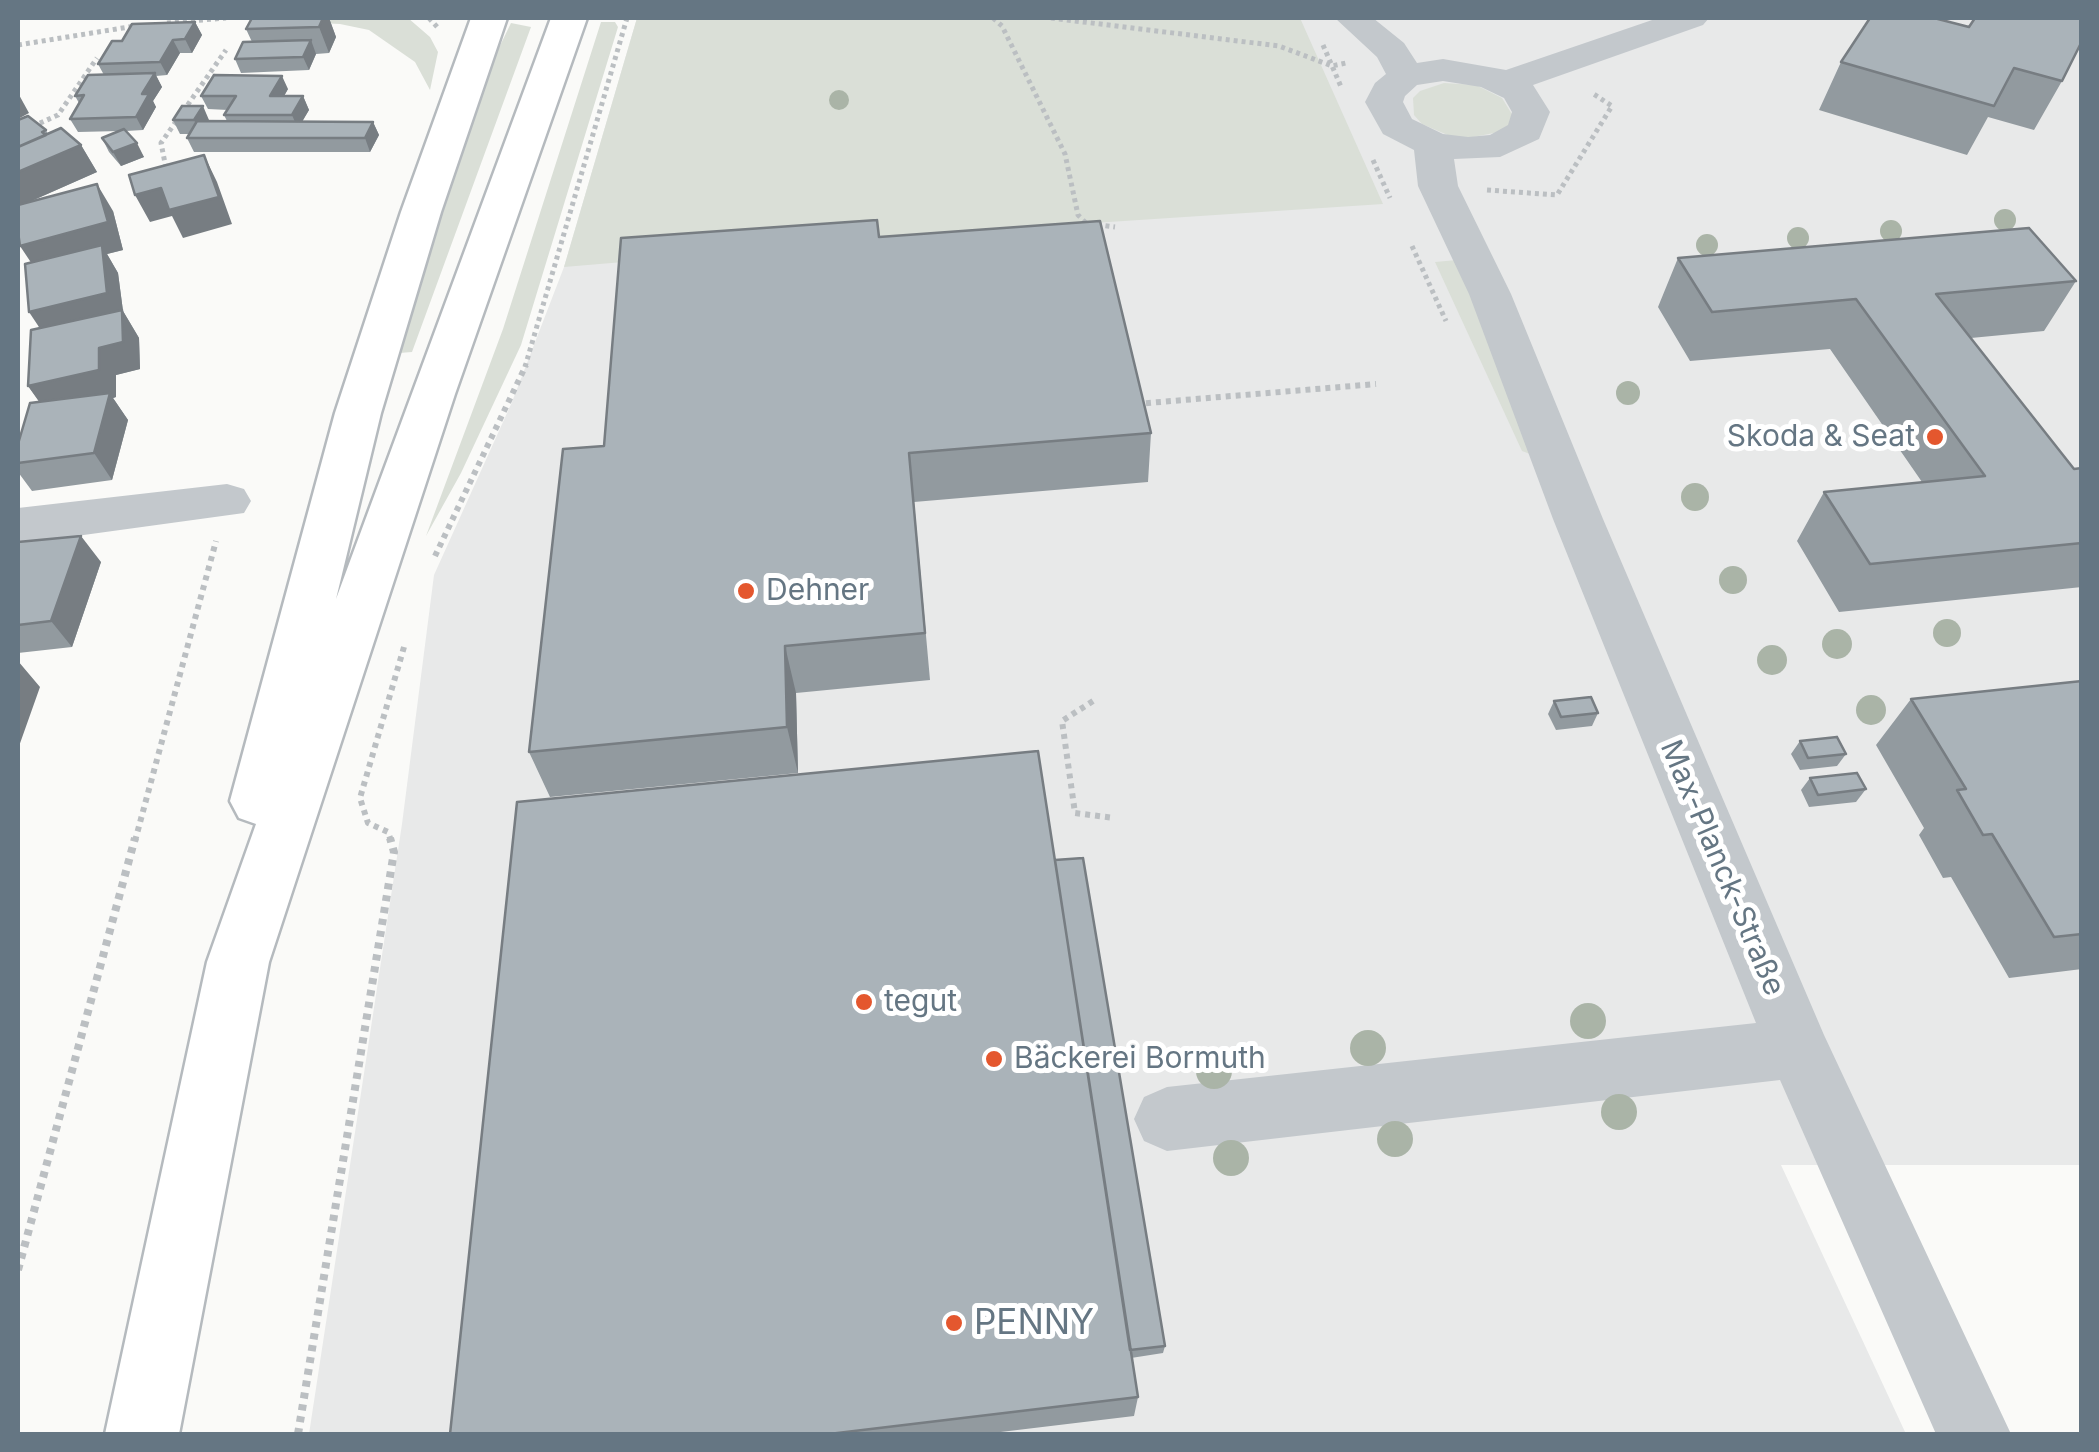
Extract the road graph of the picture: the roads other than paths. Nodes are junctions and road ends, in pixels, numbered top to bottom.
1 (489, 18) edge
2 (569, 18) edge
3 (1352, 18) edge
4 (1691, 18) edge
5 (1406, 76) junction
6 (1504, 83) junction
7 (1433, 144) junction
8 (1500, 145) junction
9 (1490, 294) junction
10 (227, 501) road end
11 (18, 526) edge
12 (238, 962) junction
13 (1798, 1048) junction
14 (1167, 1118) dead end
15 (142, 1434) edge
16 (1974, 1434) edge

1 - 12 main road
2 - 12 main road
3 - 5 street
4 - 6 street
5 - 6 street
5 - 7 street
6 - 8 street, Max-Planck-Straße
7 - 8 street
7 - 9 street, Max-Planck-Straße
8 - 9 street, Max-Planck-Straße
9 - 13 street, Max-Planck-Straße
10 - 11 street
12 - 15 main road
13 - 14 street
13 - 16 street, Max-Planck-Straße

